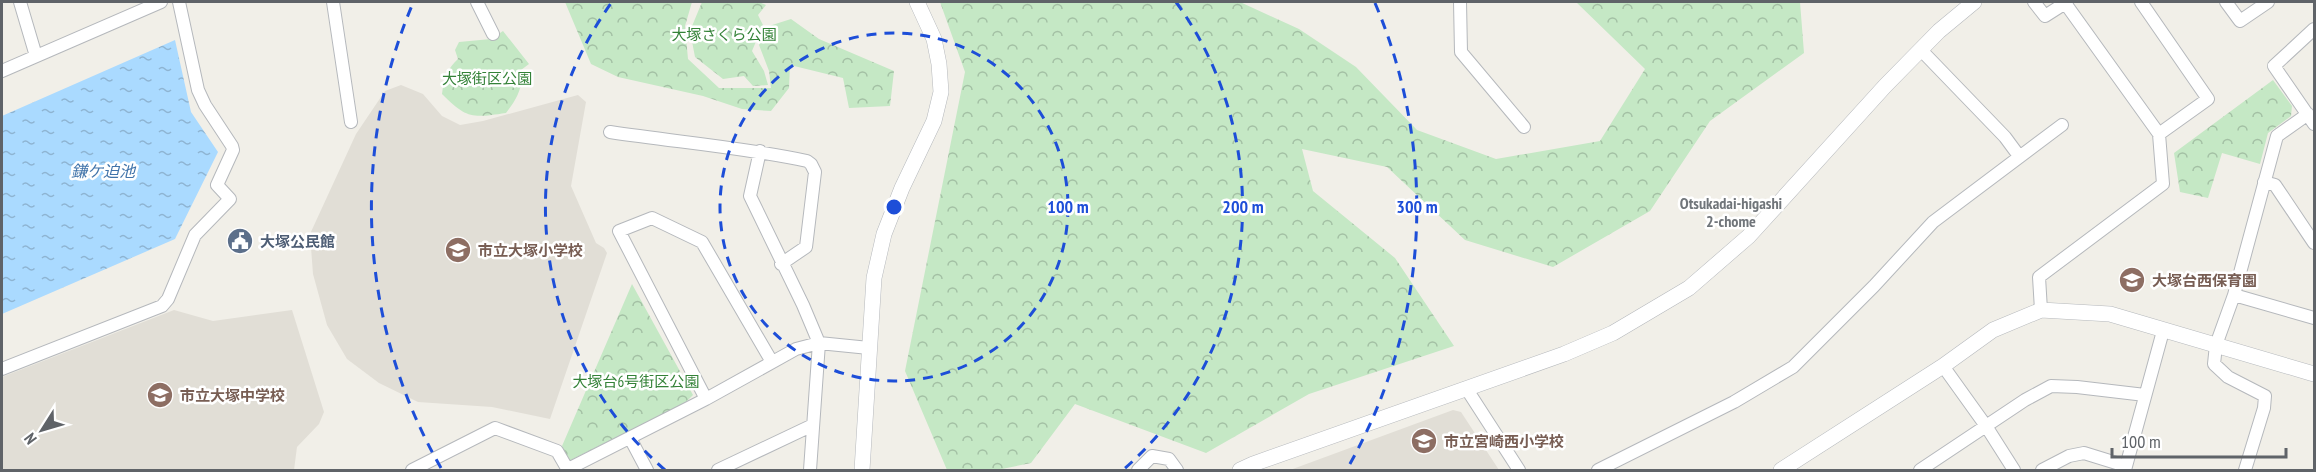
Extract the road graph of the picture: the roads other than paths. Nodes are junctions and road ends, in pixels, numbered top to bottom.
1 (20, 2) edge
2 (161, 2) edge
3 (179, 2) edge
4 (333, 2) edge
5 (477, 2) edge
6 (917, 2) edge
7 (1460, 2) edge
8 (1974, 2) edge
9 (2034, 2) edge
10 (2066, 2) edge
11 (2141, 2) edge
12 (2226, 2) edge
13 (2268, 2) edge
14 (2314, 30) edge
15 (493, 34) dead end
16 (1921, 50) junction
17 (36, 56) junction
18 (2, 71) edge
19 (2311, 119) edge
20 (351, 122) dead end
21 (2062, 125) dead end
22 (1524, 127) dead end
23 (610, 132) dead end
24 (2159, 134) junction
25 (760, 151) junction
26 (2019, 156) junction
27 (2265, 182) junction
28 (2314, 243) edge
29 (782, 264) junction
30 (2234, 295) junction
31 (2041, 310) junction
32 (2314, 318) edge
33 (2163, 331) junction
34 (819, 343) junction
35 (2216, 345) junction
36 (869, 348) junction
37 (772, 362) junction
38 (1942, 366) junction
39 (2, 369) edge
40 (2314, 374) edge
41 (1466, 388) junction
42 (2145, 395) junction
43 (706, 399) junction
44 (813, 425) junction
45 (1986, 426) junction
46 (630, 438) junction
47 (2126, 468) edge
48 (567, 470) edge
49 (412, 471) edge
50 (647, 471) edge
51 (718, 471) edge
52 (810, 471) edge
53 (862, 471) edge
54 (1138, 471) edge
55 (1177, 471) edge
56 (1240, 471) edge
57 (1520, 471) edge
58 (1598, 471) edge
59 (1781, 471) edge
60 (1920, 471) edge
61 (2014, 471) edge
62 (2042, 471) edge
63 (2245, 471) edge

1 - 17 street
2 - 17 street
3 - 39 street
4 - 20 street
5 - 15 street
6 - 36 street
7 - 22 street
8 - 16 street
9 - 10 street
10 - 24 street
11 - 24 street
12 - 13 street
14 - 19 street
16 - 26 street
16 - 41 street
17 - 18 street
19 - 27 street
21 - 26 street
23 - 25 street
24 - 31 street
25 - 29 street
25 - 29 street
26 - 58 street
27 - 28 street
27 - 30 street
29 - 34 street
30 - 32 street
30 - 35 street
31 - 33 street
31 - 38 street
33 - 35 street
33 - 42 street
34 - 36 street
34 - 37 street
34 - 44 street
35 - 40 street
35 - 63 street
36 - 53 street
37 - 43 street
37 - 43 street
38 - 45 street
38 - 59 street
41 - 56 street
41 - 57 street
42 - 45 street
42 - 47 street
43 - 46 street
44 - 51 street
44 - 52 street
45 - 60 street
45 - 61 street
46 - 48 street
46 - 50 street
47 - 62 street
48 - 49 street
54 - 55 street

